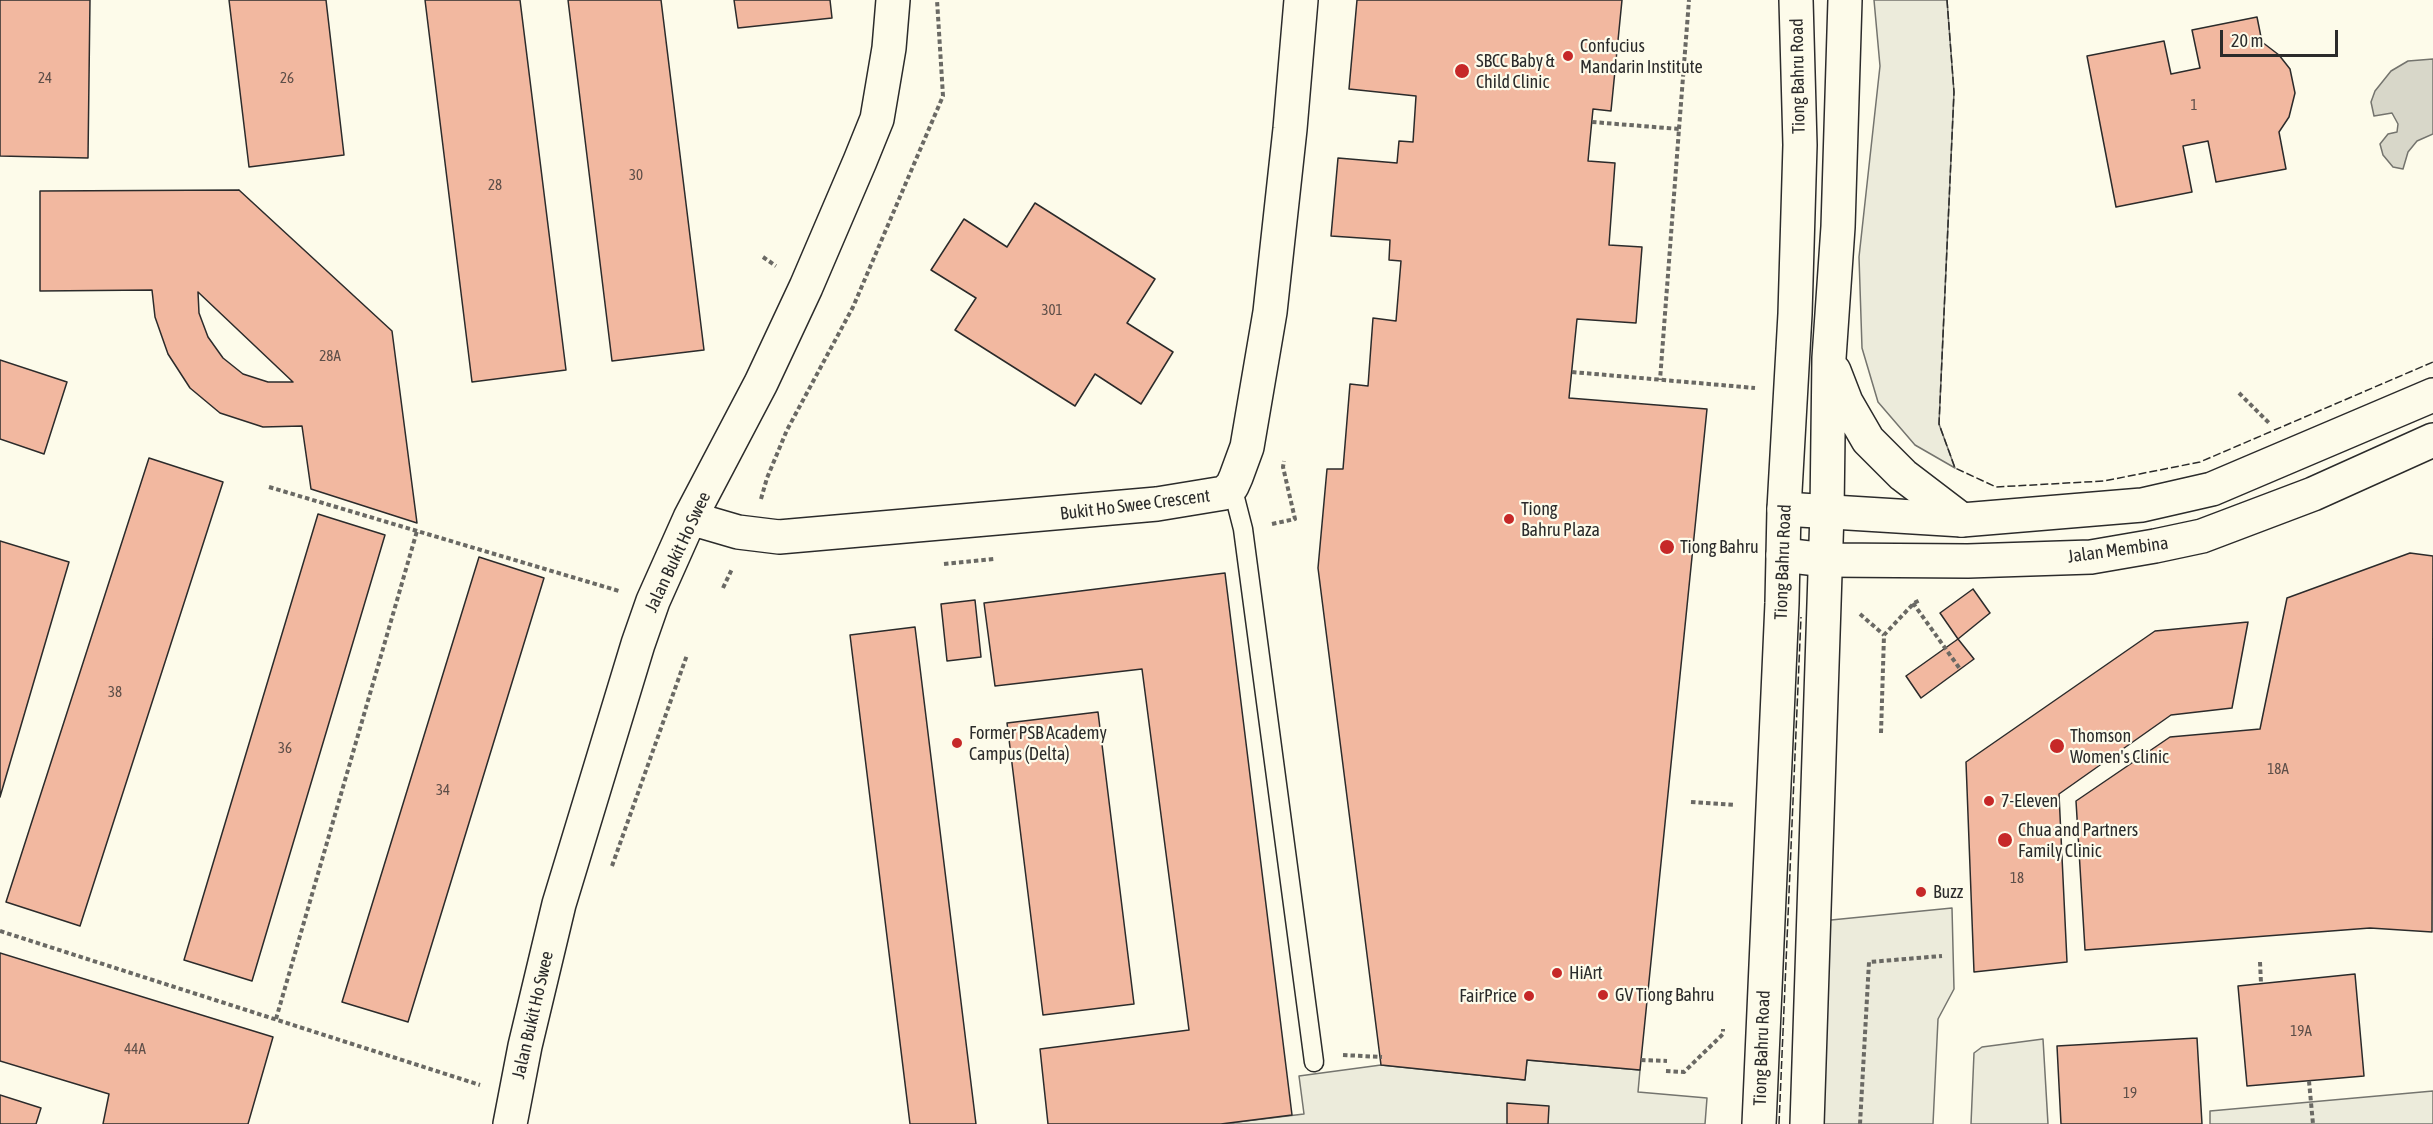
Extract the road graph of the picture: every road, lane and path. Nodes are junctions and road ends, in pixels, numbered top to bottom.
1 (893, 0) edge
2 (937, 0) edge
3 (1301, 0) edge
4 (1689, 0) edge
5 (1796, 0) edge
6 (1845, 0) edge
7 (1592, 122) dead end
8 (1679, 129) junction
9 (1829, 358) junction
10 (1572, 372) dead end
11 (1660, 380) junction
12 (1764, 389) dead end
13 (2239, 393) dead end
14 (2433, 394) edge
15 (2275, 430) dead end
16 (2433, 440) edge
17 (1232, 486) junction
18 (269, 487) dead end
19 (1784, 509) junction
20 (1827, 512) junction
21 (690, 518) junction
22 (1962, 520) junction
23 (417, 531) junction
24 (751, 534) junction
25 (1783, 555) junction
26 (1826, 560) junction
27 (723, 588) dead end
28 (1907, 594) dead end
29 (1922, 599) dead end
30 (653, 602) junction
31 (1914, 603) junction
32 (1858, 612) dead end
33 (1884, 635) junction
34 (687, 655) dead end
35 (1960, 669) dead end
36 (1881, 734) dead end
37 (1691, 802) dead end
38 (1736, 805) dead end
39 (612, 868) dead end
40 (0, 931) edge
41 (1942, 956) dead end
42 (2260, 962) dead end
43 (2261, 983) dead end
44 (276, 1019) junction
45 (1723, 1034) dead end
46 (1382, 1057) dead end
47 (1313, 1058) joint
48 (1641, 1059) dead end
49 (1666, 1061) dead end
50 (1666, 1071) dead end
51 (2310, 1081) dead end
52 (513, 1110) edge
53 (1759, 1124) edge
54 (1807, 1124) edge
55 (1860, 1124) edge
56 (2313, 1124) edge

1 - 21 street, Jalan Bukit Ho Swee
2 - 24 path
3 - 17 street, Bukit Ho Swee Crescent
4 - 8 path
5 - 19 street, Tiong Bahru Road
6 - 9 street
7 - 8 path
8 - 11 path
9 - 20 street
9 - 22 street
10 - 11 path
11 - 12 path
13 - 15 path
14 - 22 street
16 - 26 street, Jalan Membina
17 - 24 street, Bukit Ho Swee Crescent
17 - 47 lane
18 - 23 path
19 - 20 street
19 - 25 street, Tiong Bahru Road
20 - 22 street
20 - 26 street
21 - 24 street, Bukit Ho Swee Crescent
21 - 30 street, Jalan Bukit Ho Swee
23 - 30 path
23 - 44 path
24 - 27 path
25 - 26 street, Jalan Membina
25 - 53 street, Tiong Bahru Road
26 - 54 street
28 - 31 path
29 - 31 path
30 - 52 street, Jalan Bukit Ho Swee
31 - 33 path
31 - 35 path
32 - 33 path
33 - 36 path
34 - 39 path
37 - 38 path
40 - 44 path
41 - 55 path
42 - 43 path
44 - 52 path
45 - 50 path
46 - 47 path
48 - 49 path
51 - 56 path

